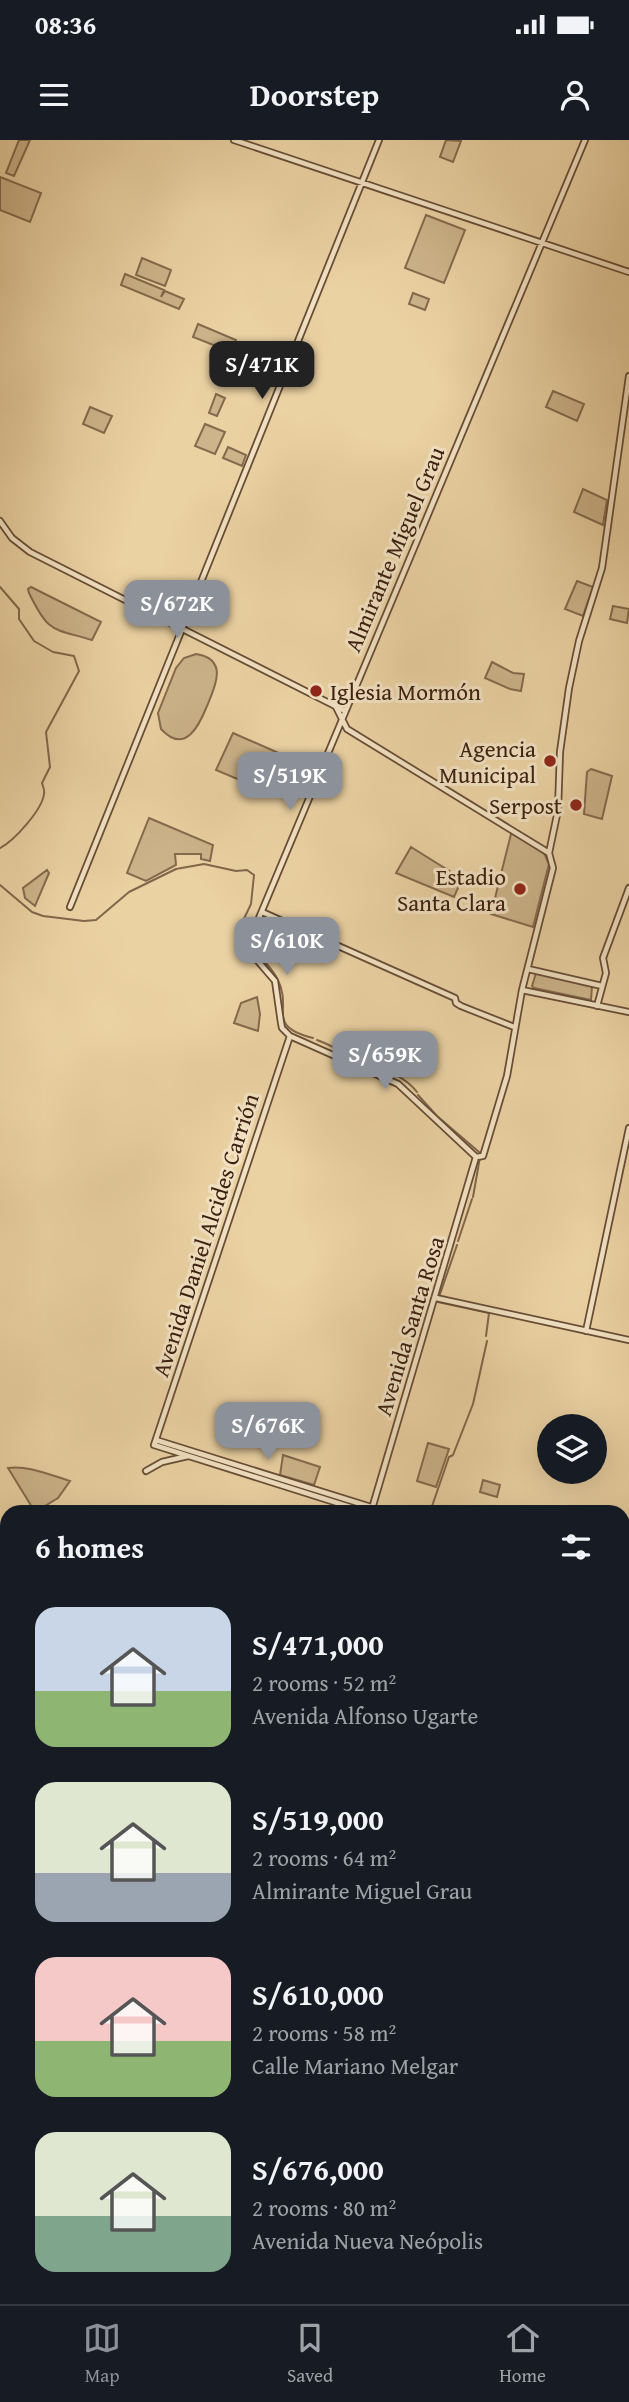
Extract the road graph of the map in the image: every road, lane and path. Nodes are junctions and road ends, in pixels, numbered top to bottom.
1 (234, 140) edge
2 (379, 140) edge
3 (585, 140) edge
4 (362, 182) junction
5 (543, 243) junction
6 (629, 272) edge
7 (629, 376) edge
8 (0, 520) edge
9 (182, 629) junction
10 (335, 705) junction
11 (345, 711) junction
12 (341, 721) junction
13 (549, 853) junction
14 (629, 888) edge
15 (70, 907) dead end
16 (262, 912) junction
17 (528, 969) junction
18 (602, 986) junction
19 (522, 990) junction
20 (597, 1006) junction
21 (629, 1012) edge
22 (514, 1027) junction
23 (290, 1036) junction
24 (629, 1128) edge
25 (476, 1157) junction
26 (436, 1298) junction
27 (586, 1331) junction
28 (629, 1340) edge
29 (155, 1443) junction
30 (189, 1456) junction
31 (146, 1471) dead end
32 (267, 1477) junction
33 (352, 1505) edge
34 (372, 1505) edge

1 - 4 street
2 - 4 street
3 - 5 street, Almirante Miguel Grau
4 - 5 street
4 - 9 street
5 - 6 street
5 - 11 street, Almirante Miguel Grau
7 - 13 street
8 - 9 street
9 - 10 street
9 - 15 street
10 - 11 street
10 - 12 street
11 - 12 street, Almirante Miguel Grau
12 - 13 street
12 - 16 street, Almirante Miguel Grau
13 - 17 street
14 - 18 street
16 - 22 street
16 - 23 street, Almirante Miguel Grau
17 - 18 street
17 - 19 street
18 - 20 street
19 - 20 street
19 - 22 street
20 - 21 street
22 - 25 street
23 - 25 street
23 - 29 street, Avenida Daniel Alcides Carrión
24 - 27 street
25 - 26 street, Avenida Santa Rosa
26 - 27 street
26 - 34 street, Avenida Santa Rosa
27 - 28 street
29 - 30 street
29 - 32 street
30 - 31 street
30 - 32 street
32 - 33 street

